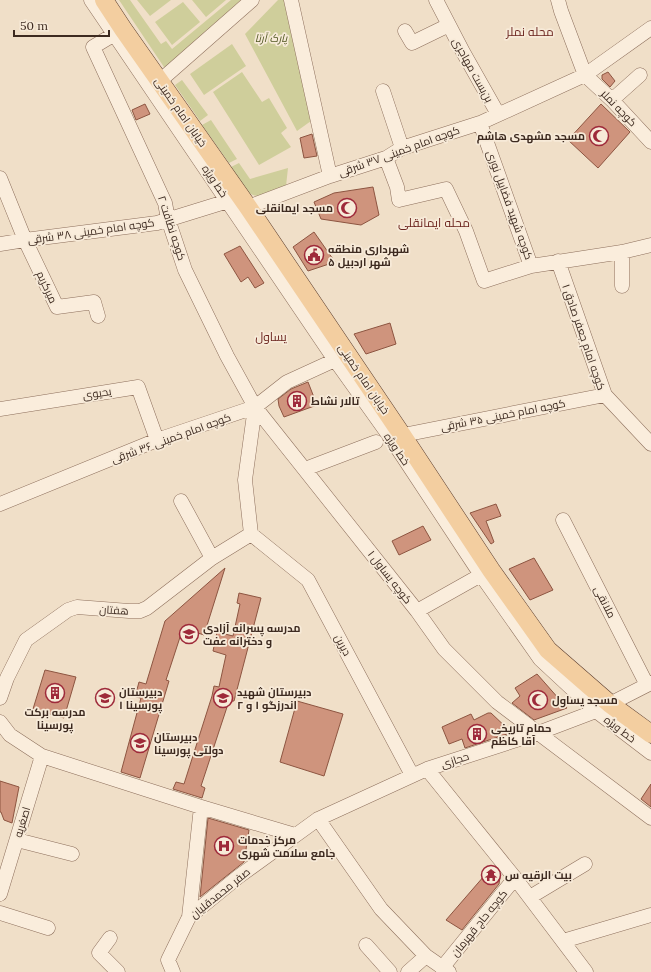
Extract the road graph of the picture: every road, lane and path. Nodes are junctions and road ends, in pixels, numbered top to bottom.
1 (91, 0) edge
2 (104, 0) edge
3 (252, 0) edge
4 (290, 0) edge
5 (436, 0) edge
6 (558, 0) edge
7 (449, 25) junction
8 (651, 28) edge
9 (405, 31) dead end
10 (119, 32) junction
11 (585, 75) junction
12 (640, 75) dead end
13 (156, 85) junction
14 (383, 91) dead end
15 (612, 100) junction
16 (498, 114) junction
17 (480, 122) junction
18 (649, 138) edge
19 (402, 148) junction
20 (386, 158) junction
21 (330, 176) junction
22 (0, 178) edge
23 (228, 201) junction
24 (248, 207) junction
25 (168, 219) junction
26 (25, 240) junction
27 (0, 244) edge
28 (651, 245) edge
29 (622, 252) junction
30 (558, 261) junction
31 (531, 266) junction
32 (622, 286) dead end
33 (98, 316) dead end
34 (341, 356) junction
35 (605, 395) junction
36 (255, 407) junction
37 (0, 409) edge
38 (396, 436) junction
39 (157, 440) junction
40 (376, 442) dead end
41 (651, 444) edge
42 (305, 469) junction
43 (181, 501) dead end
44 (0, 504) edge
45 (563, 520) dead end
46 (251, 534) junction
47 (212, 558) junction
48 (481, 575) junction
49 (417, 611) junction
50 (4, 676) edge
51 (649, 684) edge
52 (0, 698) edge
53 (603, 708) junction
54 (0, 722) edge
55 (538, 733) junction
56 (651, 734) edge
57 (651, 753) edge
58 (42, 756) junction
59 (427, 769) junction
60 (412, 775) junction
61 (201, 807) junction
62 (651, 818) edge
63 (318, 819) junction
64 (295, 835) junction
65 (17, 840) junction
66 (72, 854) dead end
67 (585, 864) dead end
68 (515, 878) junction
69 (1, 890) edge
70 (530, 897) junction
71 (0, 913) edge
72 (651, 915) edge
73 (189, 917) junction
74 (48, 928) dead end
75 (110, 938) dead end
76 (563, 941) junction
77 (366, 945) dead end
78 (426, 956) junction
79 (446, 970) edge
80 (118, 972) edge
81 (173, 972) edge
82 (390, 972) edge
83 (408, 972) edge
84 (586, 972) edge

1 - 10 street
2 - 10 main road, خیابان امام خمینی
3 - 13 street
4 - 21 street
5 - 7 street, بن‌بست مهاجری
6 - 11 street
7 - 9 street, بن‌بست مهاجری
7 - 16 street, بن‌بست مهاجری
8 - 11 street, کوچه امام خمینی ۳۷ شرقی
10 - 13 main road, خیابان امام خمینی
10 - 25 street, کوچه نظافت ۲
11 - 15 street, کوچه نملر
11 - 16 street, کوچه امام خمینی ۳۷ شرقی
12 - 15 street
13 - 23 street, خط ویژه
13 - 24 main road, خیابان امام خمینی
14 - 19 street
15 - 18 street, کوچه نملر
16 - 17 street, کوچه امام خمینی ۳۷ شرقی
17 - 19 street, کوچه امام خمینی ۳۷ شرقی
17 - 31 street, کوچه شهید فضاییل نوری
19 - 20 street, کوچه امام خمینی ۳۷ شرقی
20 - 21 street, کوچه امام خمینی ۳۷ شرقی
20 - 31 street
21 - 24 street, کوچه امام خمینی ۳۷ شرقی
22 - 26 street
23 - 24 street
23 - 25 street, کوچه امام خمینی ۳۸ شرقی
23 - 34 street, خط ویژه
24 - 34 main road, خیابان امام خمینی
25 - 26 street, کوچه امام خمینی ۳۸ شرقی
25 - 36 street, کوچه نظافت ۲
26 - 27 street, کوچه امام خمینی ۳۸ شرقی
26 - 33 street, میرکریم
28 - 29 street
29 - 30 street
29 - 32 street
30 - 31 street
30 - 35 street, کوچه امام جعفر صادق ۱
34 - 36 street, کوچه امام خمینی ۳۶ شرقی
34 - 38 main road, خیابان امام خمینی
35 - 38 street, کوچه امام خمینی ۳۵ شرقی
35 - 41 street, کوچه امام جعفر صادق ۱
36 - 39 street, کوچه امام خمینی ۳۶ شرقی
36 - 42 street, کوچه یساول ۱
36 - 46 street
37 - 39 street, یحیوی
38 - 48 street, خط ویژه
38 - 53 main road, خیابان امام خمینی
39 - 44 street, کوچه امام خمینی ۳۶ شرقی
40 - 42 street
42 - 49 street, کوچه یساول ۱
43 - 47 street
45 - 51 street, ملانقی
46 - 47 street, هفتان
46 - 60 street, دیرین
47 - 50 street, هفتان
48 - 49 street
48 - 53 street, خط ویژه
49 - 55 street, کوچه یساول ۱
50 - 52 street, هفتان
51 - 53 street, حجازی
53 - 55 street, حجازی
53 - 56 main road, خیابان امام خمینی
53 - 57 street, خط ویژه
54 - 58 street
55 - 59 street, حجازی
55 - 62 street, کوچه یساول ۱
58 - 61 street
58 - 65 street, اصغریه
59 - 60 street, حجازی
59 - 68 street
60 - 63 street, حجازی
61 - 64 street
61 - 73 street
63 - 64 street, صفر محمدقلیان
63 - 78 street
64 - 73 street, صفر محمدقلیان
65 - 66 street
65 - 69 street, اصغریه
67 - 70 street
68 - 70 street
68 - 79 street, کوچه حاج قهرمان
70 - 76 street
71 - 74 street
72 - 76 street
73 - 81 street, صفر محمدقلیان
75 - 80 street
76 - 84 street
77 - 82 street
78 - 79 street
78 - 83 street

